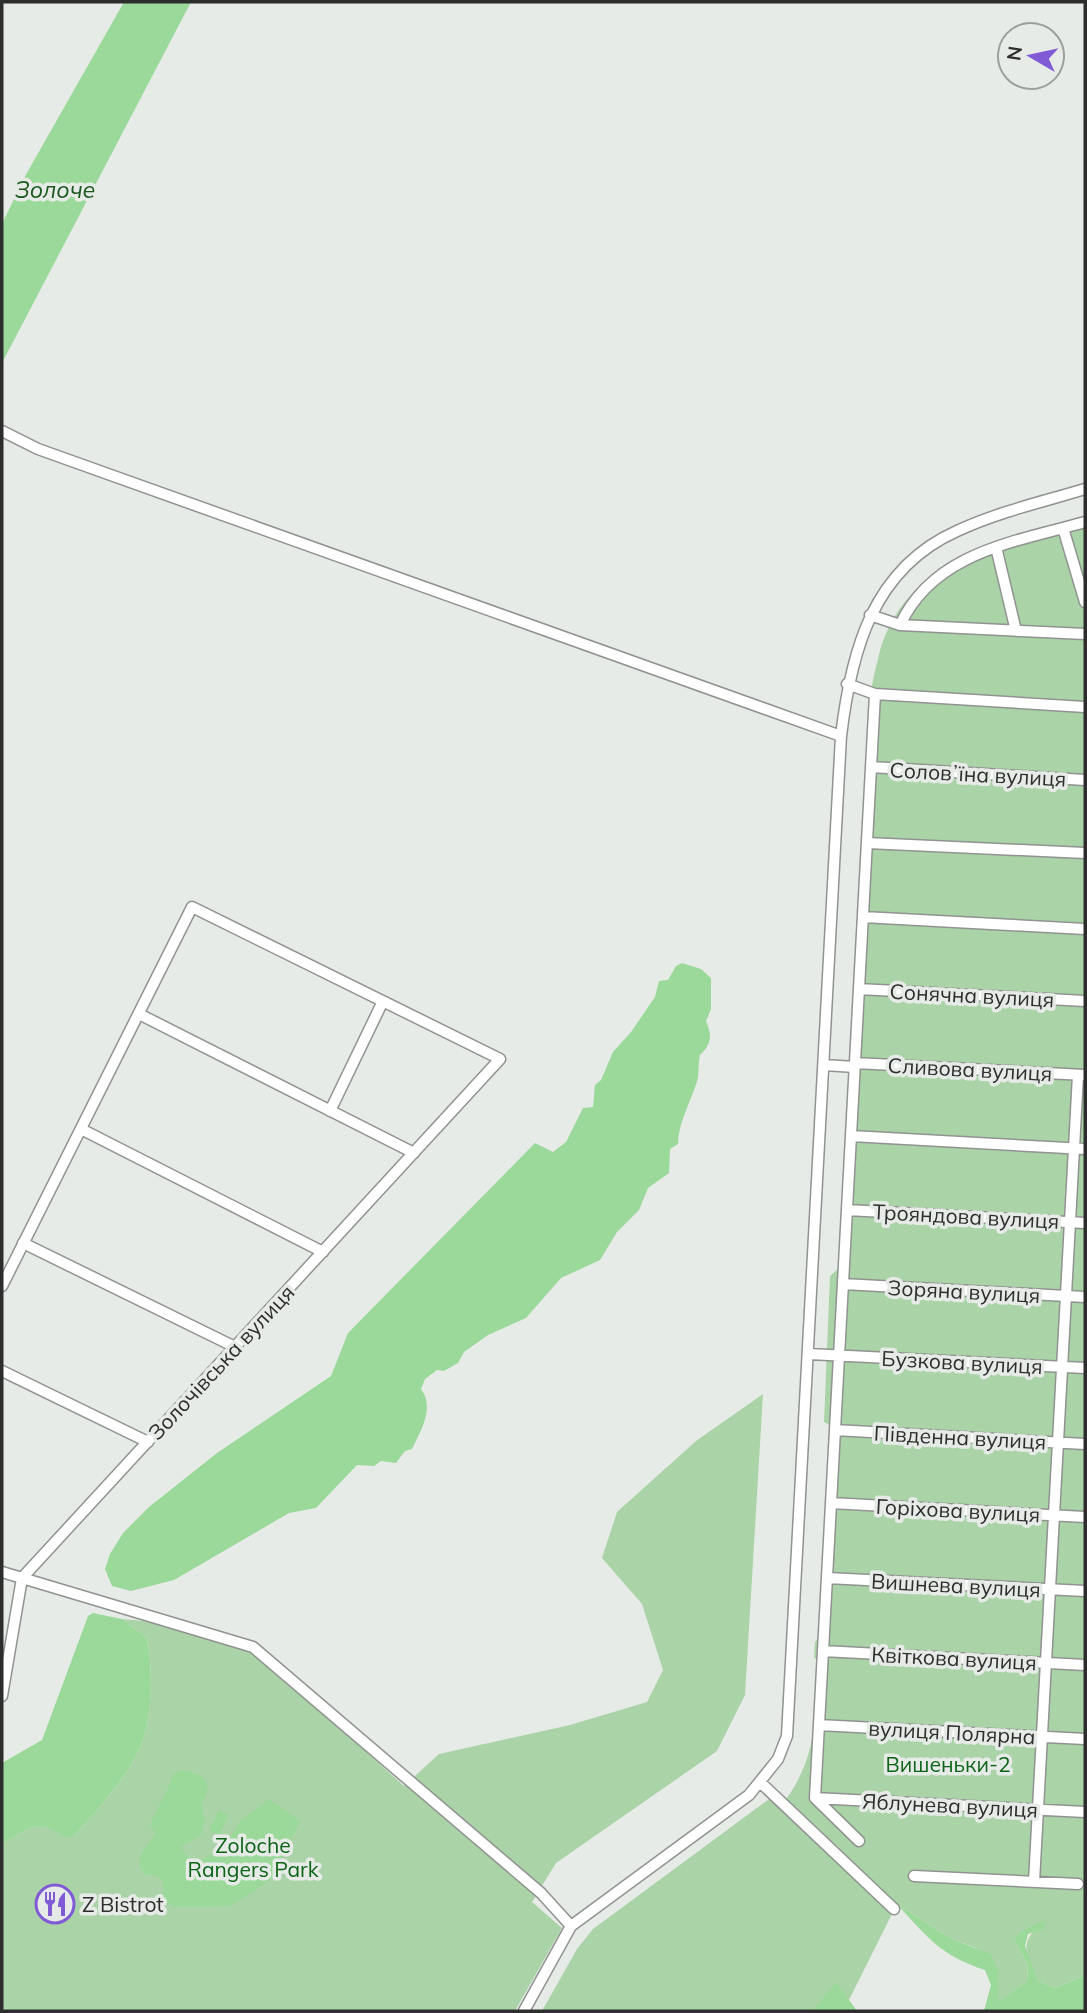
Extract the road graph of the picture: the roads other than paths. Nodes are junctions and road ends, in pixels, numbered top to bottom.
1 (2, 431) edge
2 (1085, 489) edge
3 (1085, 522) edge
4 (1063, 528) junction
5 (996, 547) junction
6 (1085, 602) edge
7 (870, 615) junction
8 (900, 625) junction
9 (1016, 631) junction
10 (1085, 634) edge
11 (847, 684) junction
12 (875, 694) junction
13 (1085, 707) edge
14 (841, 736) junction
15 (871, 767) junction
16 (1085, 780) edge
17 (867, 843) junction
18 (1085, 853) edge
19 (863, 917) junction
20 (1085, 929) edge
21 (859, 989) junction
22 (383, 1001) junction
23 (1085, 1001) edge
24 (139, 1014) junction
25 (824, 1065) junction
26 (855, 1065) junction
27 (1082, 1075) edge
28 (330, 1111) junction
29 (80, 1129) junction
30 (851, 1136) junction
31 (1080, 1148) edge
32 (414, 1153) junction
33 (847, 1210) junction
34 (1070, 1222) junction
35 (1085, 1223) edge
36 (23, 1243) junction
37 (323, 1252) junction
38 (843, 1284) junction
39 (2, 1286) edge
40 (1066, 1296) junction
41 (1085, 1297) edge
42 (235, 1347) junction
43 (808, 1354) junction
44 (839, 1355) junction
45 (1062, 1367) junction
46 (1085, 1368) edge
47 (2, 1371) edge
48 (835, 1430) junction
49 (148, 1442) junction
50 (1058, 1442) junction
51 (1085, 1444) edge
52 (831, 1503) junction
53 (1054, 1515) junction
54 (1085, 1517) edge
55 (2, 1572) edge
56 (22, 1578) junction
57 (827, 1578) junction
58 (1050, 1590) junction
59 (1085, 1591) edge
60 (823, 1651) junction
61 (1046, 1663) junction
62 (1085, 1665) edge
63 (2, 1696) edge
64 (819, 1725) junction
65 (1042, 1737) junction
66 (1085, 1739) edge
67 (761, 1783) junction
68 (815, 1798) junction
69 (1038, 1810) junction
70 (1085, 1812) edge
71 (859, 1841) dead end
72 (914, 1876) dead end
73 (1034, 1882) junction
74 (1078, 1884) dead end
75 (894, 1909) dead end
76 (571, 1926) junction
77 (524, 2011) edge

1 - 14 street
2 - 7 street
3 - 4 street
4 - 5 street
4 - 6 street
5 - 8 street
5 - 9 street
7 - 8 street
7 - 11 street
8 - 9 street
9 - 10 street
11 - 12 street
11 - 14 street
12 - 13 street
12 - 15 street
14 - 25 street
15 - 16 street, Соловʼїна вулиця
15 - 17 street
17 - 18 street
17 - 19 street
19 - 20 street
19 - 21 street
21 - 23 street, Сонячна вулиця
21 - 26 street
22 - 24 street
22 - 28 street
22 - 32 street, Золочівська вулиця
24 - 28 street
24 - 29 street
25 - 26 street, Сливова вулиця
25 - 43 street
26 - 27 street, Сливова вулиця
26 - 30 street
27 - 31 street
28 - 32 street
29 - 36 street
29 - 37 street
30 - 31 street
30 - 33 street
31 - 34 street
32 - 37 street, Золочівська вулиця
33 - 34 street, Трояндова вулиця
33 - 38 street
34 - 35 street, Трояндова вулиця
34 - 40 street
36 - 39 street
36 - 42 street
37 - 42 street, Золочівська вулиця
38 - 40 street, Зоряна вулиця
38 - 44 street
40 - 41 street, Зоряна вулиця
40 - 45 street
42 - 49 street, Золочівська вулиця
43 - 44 street, Бузкова вулиця
43 - 67 street
44 - 45 street, Бузкова вулиця
44 - 48 street
45 - 46 street, Бузкова вулиця
45 - 50 street
47 - 49 street
48 - 50 street, Південна вулиця
48 - 52 street
49 - 56 street, Золочівська вулиця
50 - 51 street, Південна вулиця
50 - 53 street
52 - 53 street, Горіхова вулиця
52 - 57 street
53 - 54 street, Горіхова вулиця
53 - 58 street
55 - 56 street
56 - 63 street
56 - 76 street
57 - 58 street, Вишнева вулиця
57 - 60 street
58 - 59 street, Вишнева вулиця
58 - 61 street
60 - 61 street, Квіткова вулиця
60 - 64 street
61 - 62 street, Квіткова вулиця
61 - 65 street
64 - 65 street, вулиця Полярна
64 - 68 street
65 - 66 street, вулиця Полярна
65 - 69 street
67 - 75 street
67 - 76 street
68 - 69 street, Яблунева вулиця
68 - 71 street
69 - 70 street, Яблунева вулиця
69 - 73 street
72 - 73 street
73 - 74 street
76 - 77 street

